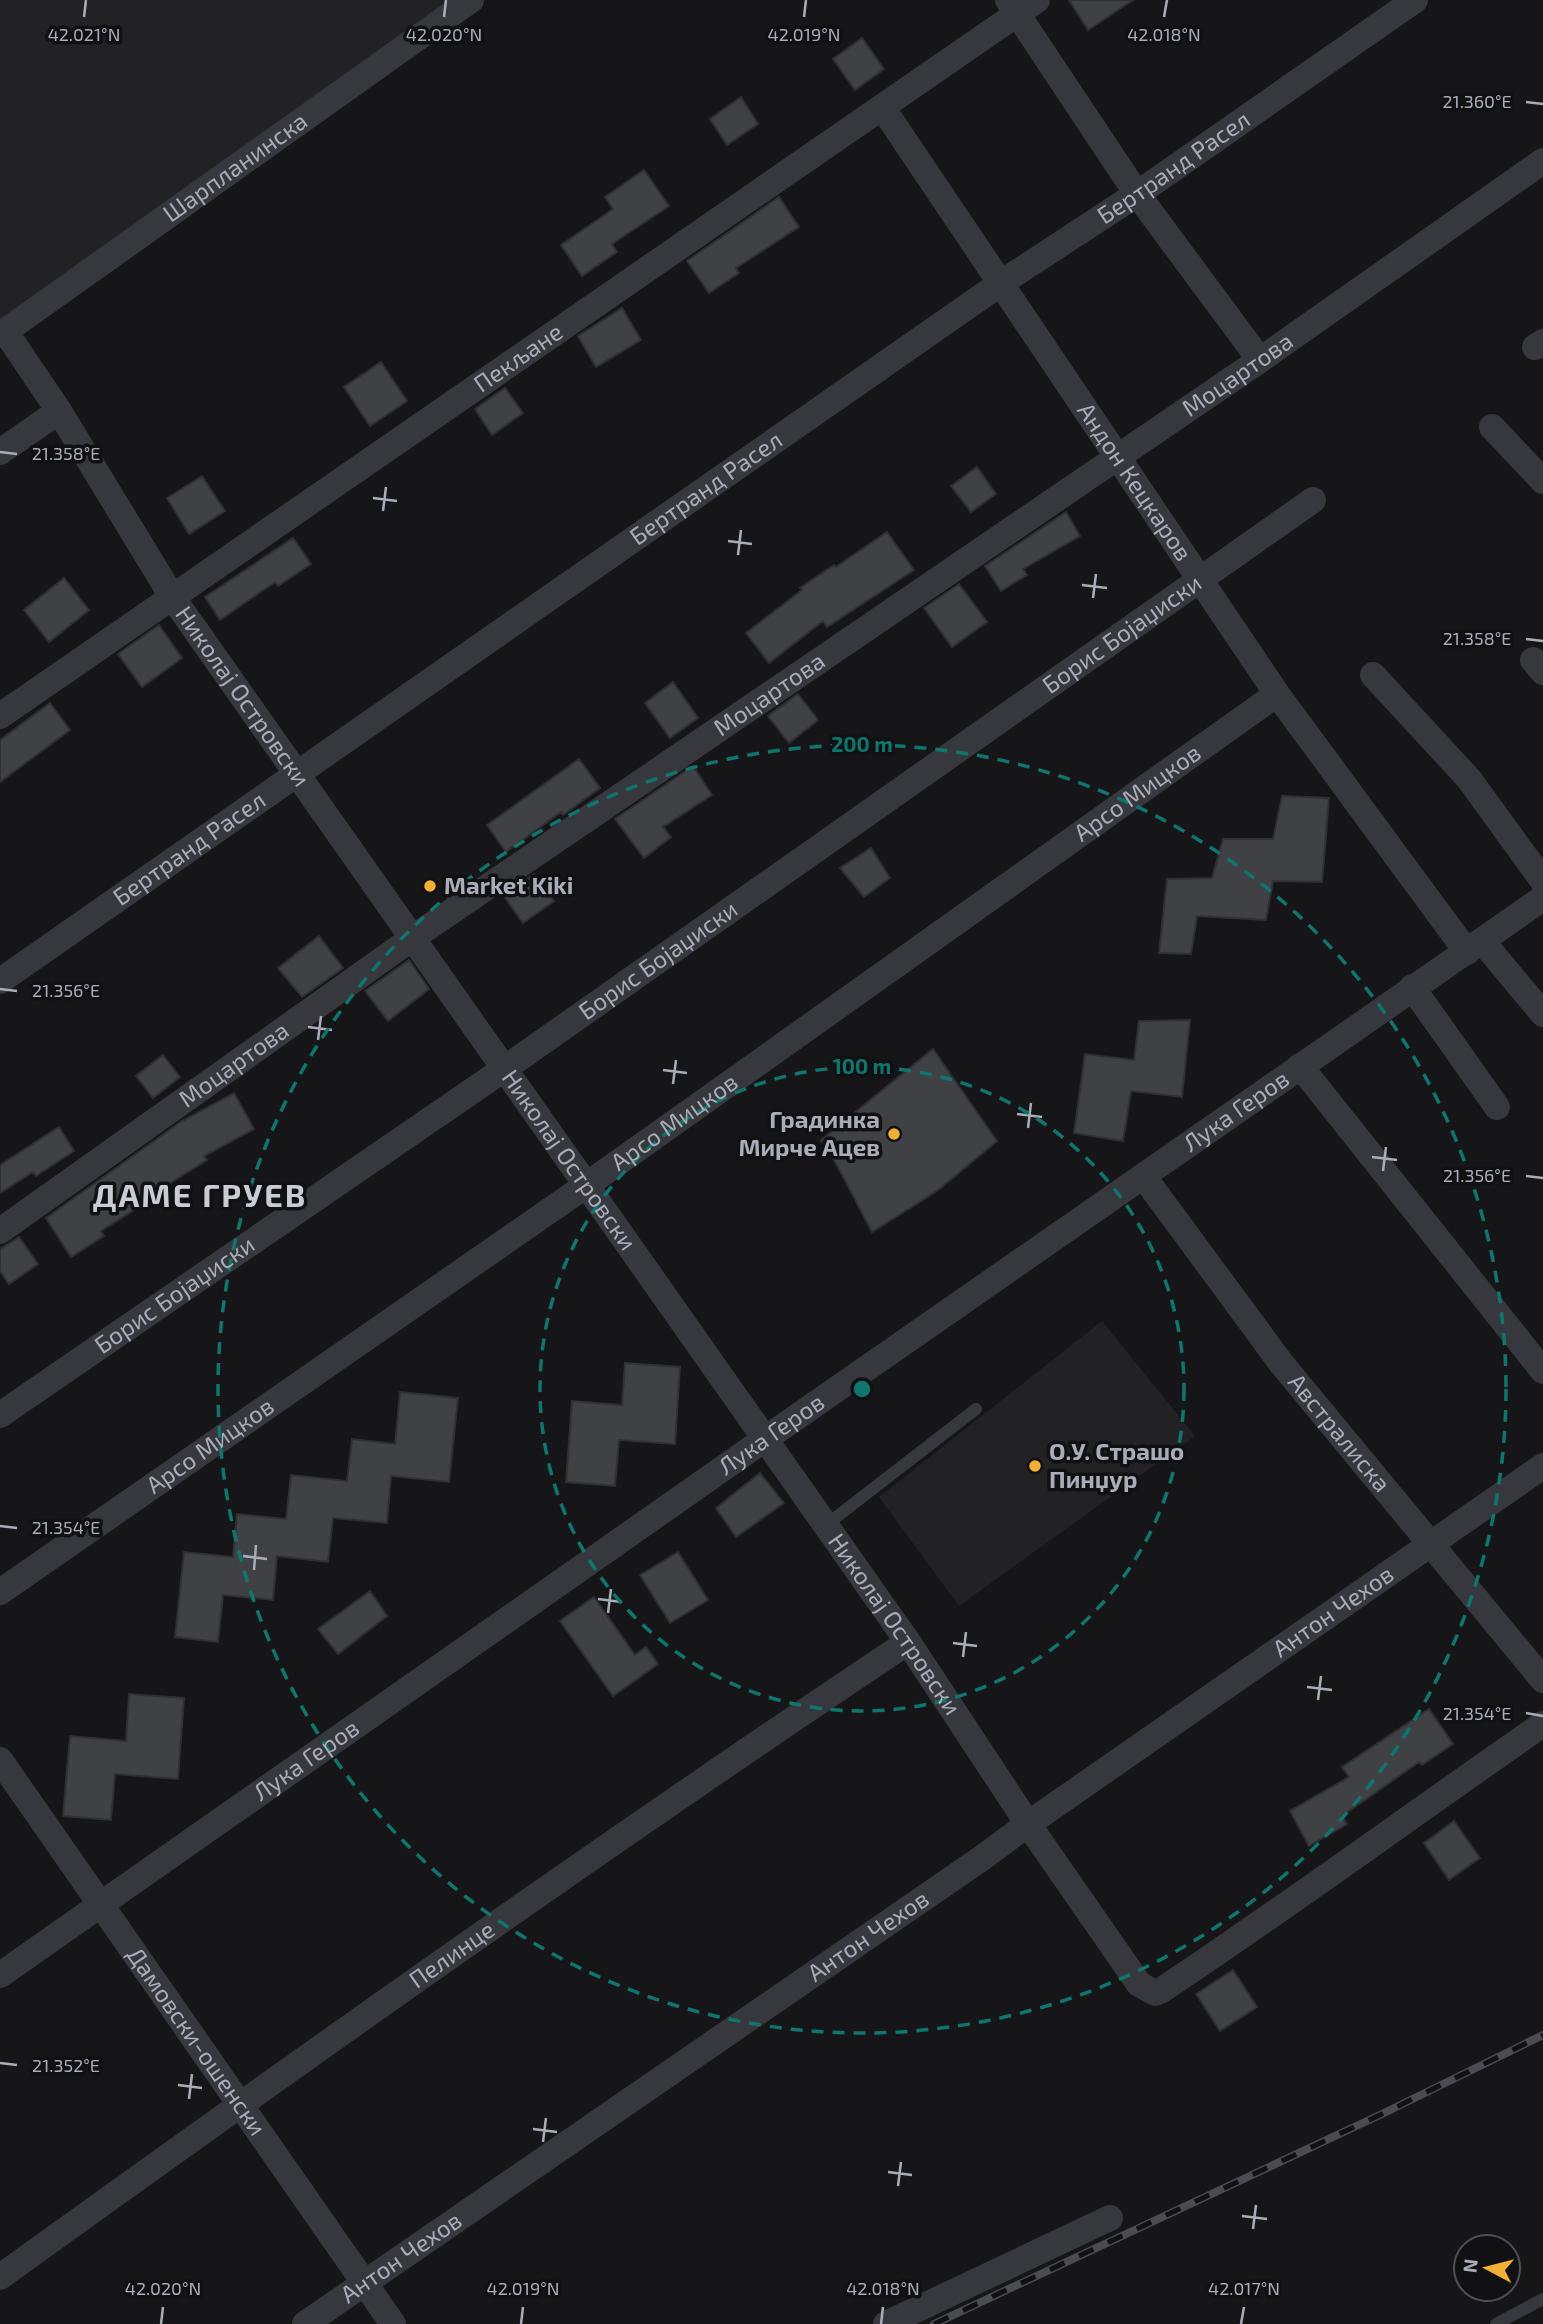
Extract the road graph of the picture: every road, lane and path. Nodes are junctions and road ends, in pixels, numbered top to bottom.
1 (471, 0) edge
2 (1415, 0) edge
3 (1021, 4) edge
4 (882, 107) junction
5 (1543, 162) edge
6 (1137, 194) junction
7 (1002, 283) junction
8 (3, 333) edge
9 (1260, 360) junction
10 (59, 411) junction
11 (1492, 427) dead end
12 (0, 452) edge
13 (1116, 457) junction
14 (1543, 481) edge
15 (1313, 500) dead end
16 (1201, 580) junction
17 (173, 598) junction
18 (1373, 676) dead end
19 (1277, 694) junction
20 (0, 716) edge
21 (296, 773) junction
22 (1543, 881) edge
23 (1543, 898) edge
24 (414, 937) junction
25 (1474, 947) junction
26 (0, 981) edge
27 (1412, 988) junction
28 (1543, 1014) edge
29 (1300, 1066) junction
30 (505, 1069) junction
31 (1497, 1107) dead end
32 (1144, 1177) junction
33 (588, 1184) junction
34 (0, 1231) edge
35 (1543, 1371) edge
36 (976, 1409) dead end
37 (0, 1415) edge
38 (765, 1438) junction
39 (1543, 1466) edge
40 (826, 1525) junction
41 (1431, 1545) junction
42 (0, 1592) edge
43 (908, 1643) junction
44 (1543, 1680) edge
45 (1543, 1724) edge
46 (0, 1760) edge
47 (1028, 1824) junction
48 (99, 1905) junction
49 (0, 1975) edge
50 (240, 2104) junction
51 (1110, 2218) dead end
52 (0, 2277) edge
53 (363, 2283) junction
54 (1543, 2299) edge
55 (305, 2324) edge
56 (393, 2324) edge
57 (886, 2324) edge
58 (1496, 2324) edge

1 - 8 street, Шарпланинска
2 - 6 street, Бертранд Расел
3 - 4 street, Пекљане
3 - 6 street
4 - 7 street, Андон Кецкаров
4 - 17 street, Пекљане
5 - 9 street, Моцартова
6 - 7 street, Бертранд Расел
6 - 9 street
7 - 13 street, Андон Кецкаров
7 - 21 street, Бертранд Расел
8 - 10 street, Николај Островски
9 - 13 street, Моцартова
10 - 12 street
10 - 17 street, Николај Островски
11 - 14 street
13 - 16 street, Андон Кецкаров
13 - 24 street, Моцартова
15 - 16 street, Борис Бојаџиски
16 - 19 street, Андон Кецкаров
16 - 30 street, Борис Бојаџиски
17 - 20 street, Пекљане
17 - 21 street, Николај Островски
18 - 22 street
19 - 25 street, Андон Кецкаров
19 - 33 street, Арсо Мицков
21 - 24 street, Николај Островски
21 - 26 street, Бертранд Расел
23 - 25 street, Лука Геров
24 - 30 street, Николај Островски
24 - 34 street, Моцартова
25 - 27 street, Лука Геров
25 - 28 street, Андон Кецкаров
27 - 29 street, Лука Геров
27 - 31 street
29 - 32 street, Лука Геров
29 - 35 street
30 - 33 street, Николај Островски
30 - 37 street, Борис Бојаџиски
32 - 38 street, Лука Геров
32 - 41 street, Австралиска
33 - 38 street, Николај Островски
33 - 42 street, Арсо Мицков
36 - 40 lane
38 - 40 street, Николај Островски
38 - 48 street, Лука Геров
39 - 41 street, Антон Чехов
40 - 43 street, Николај Островски
41 - 44 street, Австралиска
41 - 47 street, Антон Чехов
43 - 47 street, Николај Островски
43 - 50 street, Пелинце
45 - 47 street, Николај Островски
46 - 48 street, Дамовски-ошенски
47 - 53 street, Антон Чехов
48 - 49 street, Лука Геров
48 - 50 street, Дамовски-ошенски
50 - 52 street, Пелинце
50 - 53 street, Дамовски-ошенски
51 - 57 street
53 - 55 street, Антон Чехов
53 - 56 street, Дамовски-ошенски
54 - 58 lane

